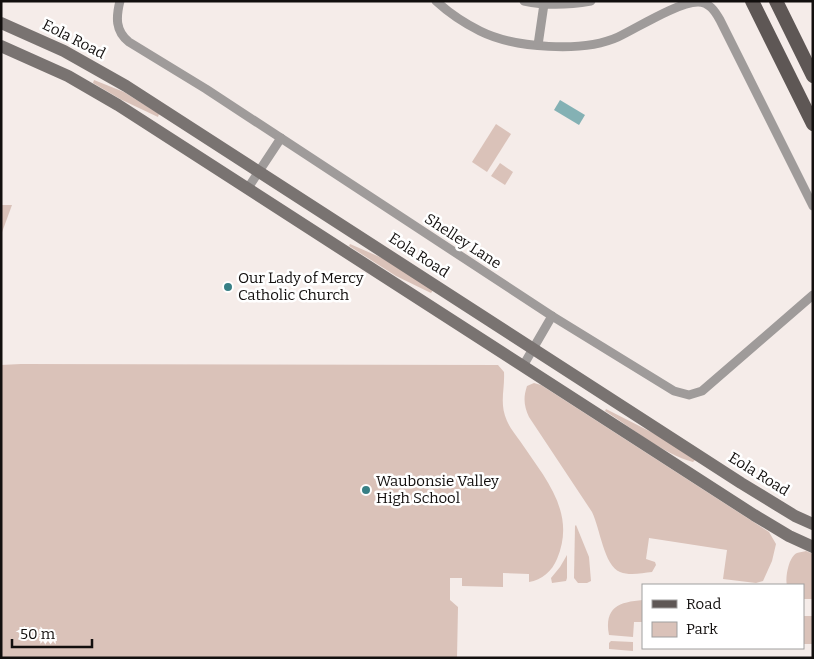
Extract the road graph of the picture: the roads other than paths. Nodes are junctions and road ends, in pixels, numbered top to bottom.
1 (120, 1) edge
2 (436, 1) edge
3 (524, 1) edge
4 (591, 1) edge
5 (752, 1) edge
6 (776, 1) edge
7 (544, 4) junction
8 (1, 23) edge
9 (538, 45) junction
10 (1, 46) edge
11 (813, 76) edge
12 (813, 124) edge
13 (281, 138) junction
14 (259, 171) junction
15 (248, 188) junction
16 (813, 206) edge
17 (813, 295) edge
18 (552, 316) junction
19 (533, 348) junction
20 (523, 366) junction
21 (813, 524) edge
22 (813, 547) edge

1 - 13 street, Shelley Lane
2 - 9 street
3 - 7 street
4 - 7 street
5 - 12 main road
6 - 11 main road
7 - 9 street
8 - 14 main road, Eola Road
9 - 16 street
10 - 15 main road
13 - 14 street
13 - 18 street, Shelley Lane
14 - 15 street
14 - 19 main road, Eola Road
15 - 20 main road
17 - 18 street, Shelley Lane
18 - 19 street
19 - 20 street
19 - 21 main road, Eola Road
20 - 22 main road

